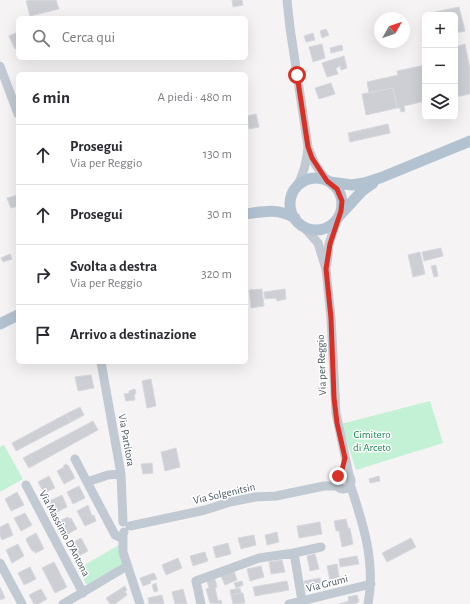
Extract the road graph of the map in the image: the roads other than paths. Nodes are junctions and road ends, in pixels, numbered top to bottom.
1 (287, 0) edge
2 (0, 66) edge
3 (16, 109) edge
4 (470, 141) edge
5 (308, 147) junction
6 (380, 178) junction
7 (329, 182) junction
8 (295, 190) junction
9 (262, 212) junction
10 (248, 214) edge
11 (338, 217) junction
12 (299, 222) junction
13 (326, 269) junction
14 (16, 317) edge
15 (0, 324) edge
16 (101, 364) edge
17 (75, 458) dead end
18 (120, 474) junction
19 (343, 481) junction
20 (87, 482) junction
21 (26, 485) dead end
22 (125, 530) junction
23 (321, 547) dead end
24 (294, 553) junction
25 (0, 563) edge
26 (127, 566) junction
27 (371, 584) junction
28 (83, 593) junction
29 (302, 601) junction
30 (22, 604) edge
31 (62, 604) edge
32 (140, 604) edge
33 (201, 604) edge
34 (289, 604) edge
35 (368, 604) edge

1 - 5 street
2 - 3 street
4 - 6 main road
5 - 7 street
5 - 8 street
6 - 7 main road
6 - 11 main road
7 - 8 main road
7 - 11 main road
8 - 9 main road
8 - 12 main road
9 - 10 main road
9 - 12 main road
11 - 12 main road
11 - 13 street, Via per Reggio
12 - 13 street, Via per Reggio
13 - 19 street, Via per Reggio
14 - 15 main road
16 - 18 street, Via Partitora
17 - 20 street
18 - 20 street
18 - 22 street, Via Partitora
19 - 22 street, Via Solgenitsin
19 - 27 street, Via per Reggio
20 - 22 street
21 - 28 street, Via Massimo D'Antona
22 - 26 street, Via Partitora
23 - 24 street
24 - 29 street
24 - 33 street
25 - 30 street
26 - 28 street
26 - 32 street, Via Partitora
27 - 29 street, Via Grumi
27 - 35 street, Via per Reggio
28 - 31 street
29 - 34 street, Via Grumi

